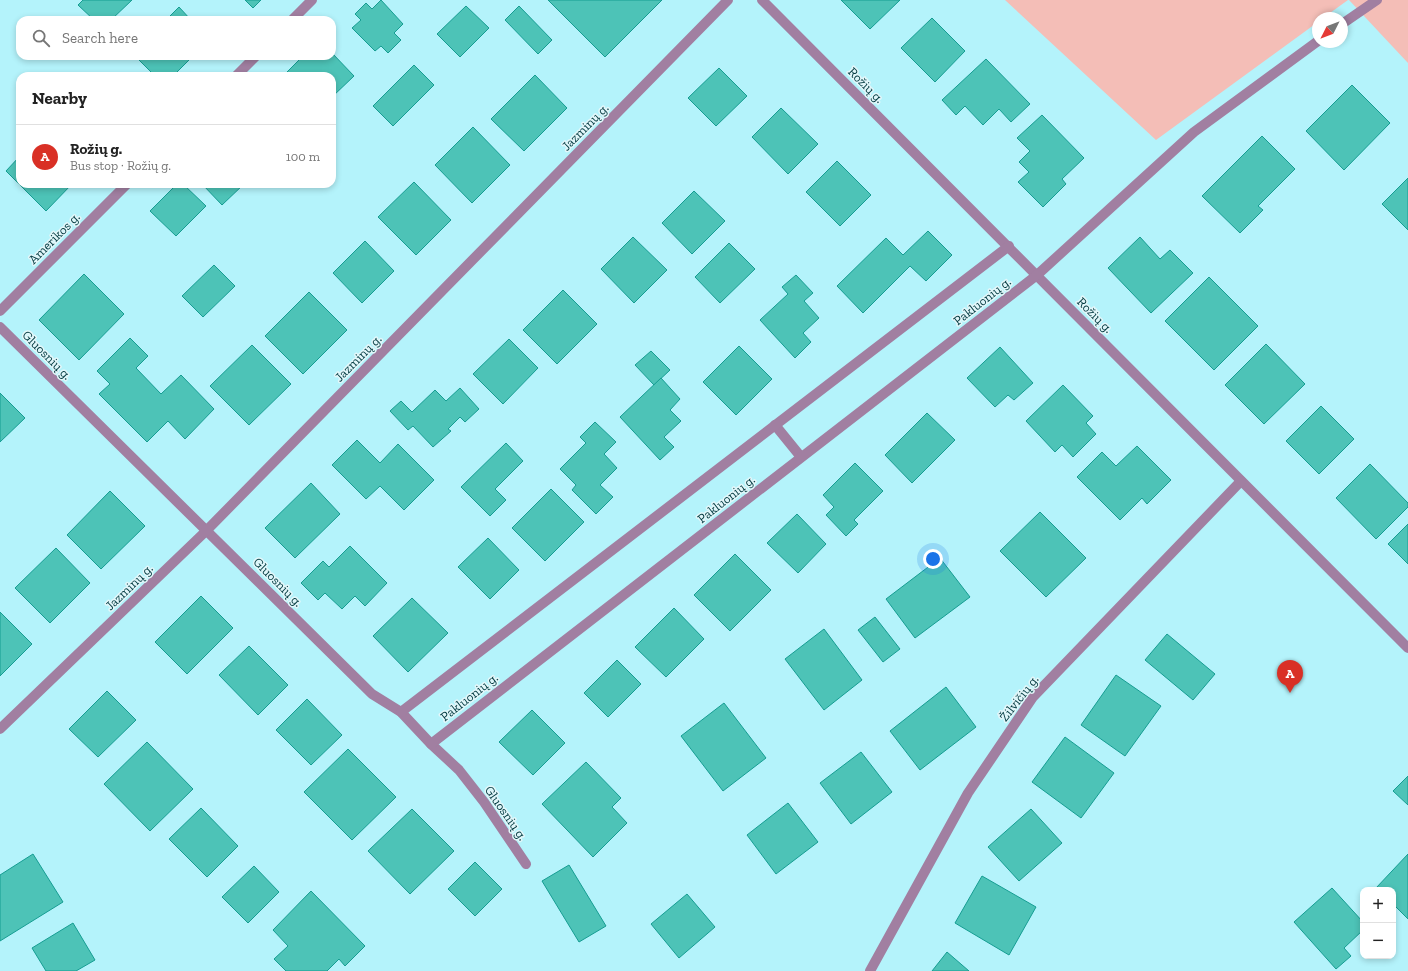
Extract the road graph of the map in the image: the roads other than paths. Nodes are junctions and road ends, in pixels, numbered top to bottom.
1 (312, 0) edge
2 (728, 0) edge
3 (762, 0) edge
4 (1377, 0) edge
5 (296, 16) edge
6 (1348, 20) edge
7 (1312, 45) edge
8 (252, 60) edge
9 (240, 72) edge
10 (123, 188) edge
11 (1009, 246) junction
12 (1036, 275) junction
13 (0, 311) edge
14 (0, 327) edge
15 (776, 425) junction
16 (801, 457) junction
17 (1241, 481) junction
18 (206, 531) junction
19 (1408, 648) edge
20 (401, 712) junction
21 (0, 729) edge
22 (430, 744) junction
23 (526, 864) dead end
24 (870, 971) edge

1 - 5 street
2 - 18 street, Jazminų g.
3 - 11 street, Rožių g.
4 - 6 street
7 - 12 street, Pakluonių g.
8 - 9 street
10 - 13 street, Amerikos g.
11 - 12 street, Rožių g.
11 - 15 street, Pakluonių g.
12 - 16 street, Pakluonių g.
12 - 17 street, Rožių g.
14 - 18 street, Gluosnių g.
15 - 16 street
15 - 20 street, Pakluonių g.
16 - 22 street, Pakluonių g.
17 - 19 street, Rožių g.
17 - 24 street, Žilvičių g.
18 - 20 street, Gluosnių g.
18 - 21 street, Jazminų g.
20 - 22 street, Gluosnių g.
22 - 23 street, Gluosnių g.

